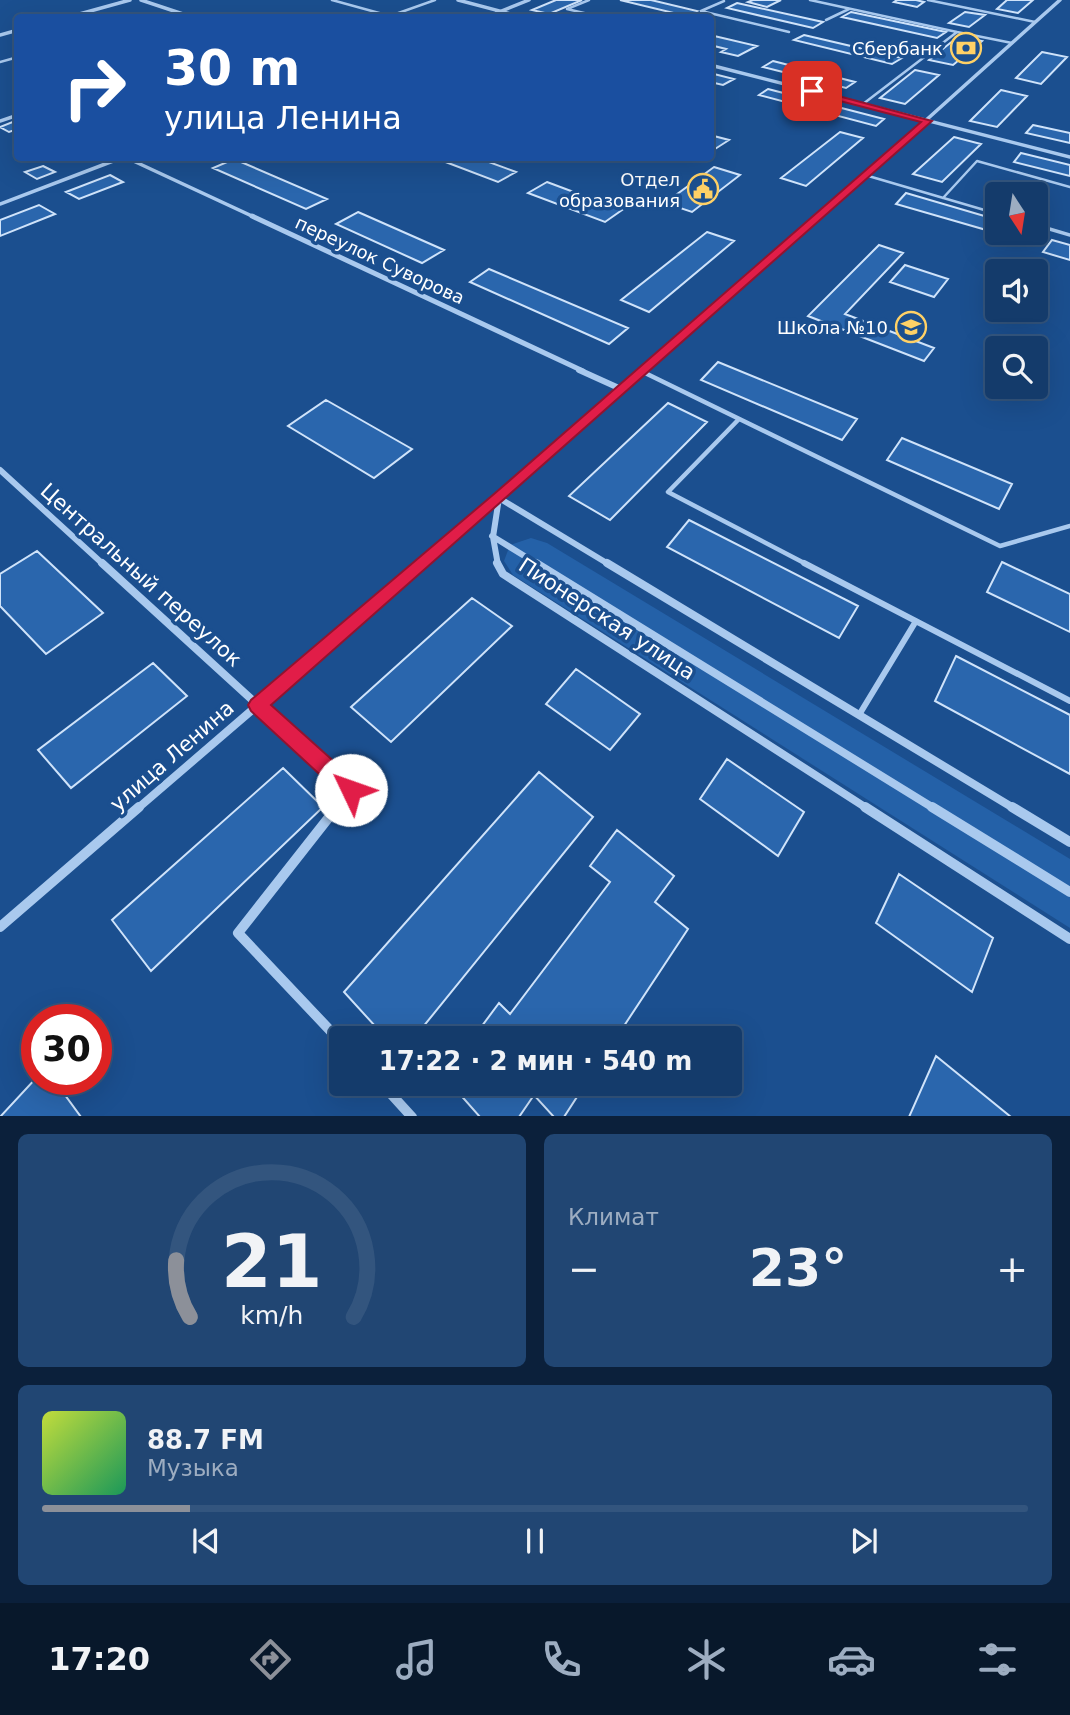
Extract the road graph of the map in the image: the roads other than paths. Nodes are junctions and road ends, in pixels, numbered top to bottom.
1 (130, 0) edge
2 (141, 0) edge
3 (332, 0) edge
4 (435, 0) edge
5 (458, 0) edge
6 (529, 0) edge
7 (589, 0) edge
8 (720, 0) edge
9 (810, 0) edge
10 (928, 0) edge
11 (1060, 0) edge
12 (849, 9) junction
13 (500, 11) junction
14 (79, 14) edge
15 (182, 14) edge
16 (383, 14) edge
17 (396, 14) edge
18 (493, 14) edge
19 (511, 14) edge
20 (588, 14) edge
21 (714, 14) edge
22 (714, 14) edge
23 (826, 20) dead end
24 (1035, 22) junction
25 (789, 32) dead end
26 (957, 33) junction
27 (1012, 43) junction
28 (714, 66) edge
29 (863, 104) junction
30 (927, 121) junction
31 (1070, 158) edge
32 (113, 161) edge
33 (133, 161) edge
34 (865, 175) junction
35 (1070, 187) edge
36 (943, 198) junction
37 (0, 204) edge
38 (985, 210) edge
39 (1048, 229) edge
40 (1070, 235) edge
41 (641, 371) junction
42 (621, 389) junction
43 (739, 419) junction
44 (0, 470) edge
45 (499, 498) junction
46 (1070, 526) edge
47 (492, 536) junction
48 (916, 621) junction
49 (1070, 701) edge
50 (258, 705) junction
51 (859, 715) junction
52 (1070, 842) edge
53 (1070, 892) edge
54 (0, 927) edge
55 (1070, 939) edge
56 (329, 1029) edge
57 (393, 1096) edge
58 (412, 1116) edge

1 - 14 street
2 - 15 street
3 - 16 lane
4 - 17 lane
5 - 13 street
6 - 13 street
7 - 20 lane
8 - 21 lane
9 - 12 lane
10 - 24 lane
11 - 24 street, улица Ленина
12 - 23 lane
12 - 26 lane
13 - 18 street
13 - 19 street
22 - 25 lane
24 - 27 street, улица Ленина
26 - 27 lane
26 - 29 lane
27 - 30 street, улица Ленина
28 - 29 street
29 - 30 street
30 - 31 street
30 - 34 street, улица Ленина
32 - 37 street
33 - 42 street, переулок Суворова
34 - 36 lane
34 - 41 street, улица Ленина
35 - 36 lane
36 - 38 lane
39 - 40 lane
41 - 42 street, улица Ленина
41 - 43 lane
42 - 45 street, улица Ленина
43 - 46 lane
43 - 48 lane
44 - 50 street, Центральный переулок
45 - 47 street, Пионерская улица
45 - 50 street, улица Ленина
45 - 51 street
47 - 53 street
47 - 55 street, Пионерская улица
48 - 49 lane
48 - 51 lane
50 - 54 street, улица Ленина
50 - 56 street, Центральный переулок
51 - 52 street
57 - 58 street

